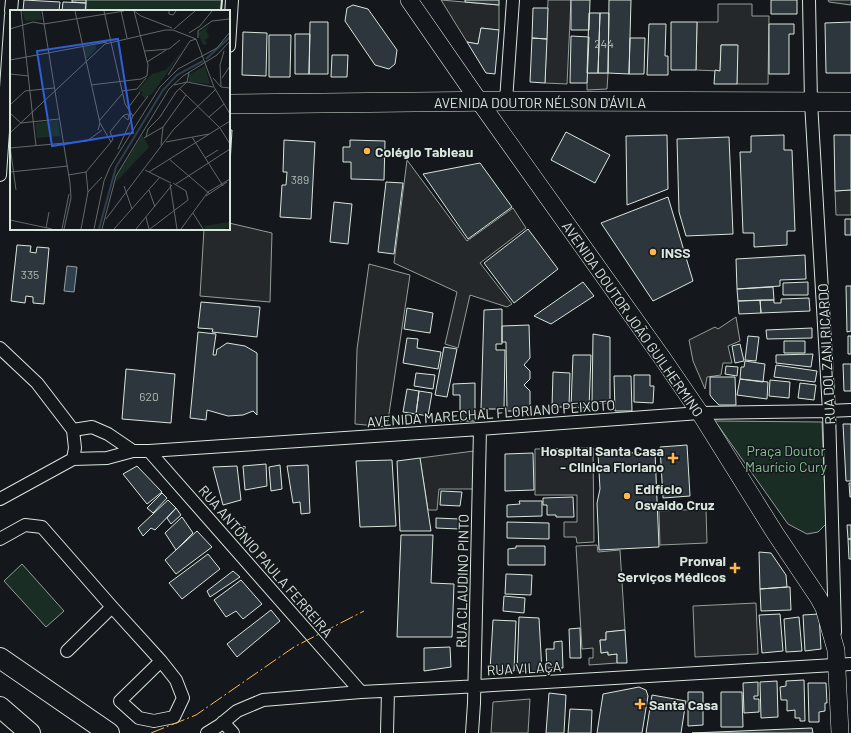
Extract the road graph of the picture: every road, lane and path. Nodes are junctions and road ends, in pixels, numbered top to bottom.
1 (12, 0) edge
2 (232, 0) edge
3 (409, 0) edge
4 (513, 0) edge
5 (809, 0) edge
6 (11, 10) edge
7 (10, 30) edge
8 (230, 31) edge
9 (506, 101) junction
10 (479, 102) junction
11 (811, 102) junction
12 (851, 102) edge
13 (5, 103) edge
14 (230, 104) edge
15 (0, 175) edge
16 (0, 348) edge
17 (851, 410) edge
18 (830, 411) junction
19 (700, 413) junction
20 (480, 429) junction
21 (73, 430) junction
22 (149, 450) junction
23 (133, 451) junction
24 (73, 459) junction
25 (0, 498) edge
26 (0, 539) edge
27 (112, 607) junction
28 (67, 651) dead end
29 (0, 658) edge
30 (841, 660) edge
31 (161, 662) junction
32 (474, 686) junction
33 (388, 691) junction
34 (361, 692) junction
35 (0, 707) edge
36 (223, 722) junction
37 (30, 733) edge
38 (109, 733) edge
39 (207, 733) edge
40 (233, 733) edge
41 (387, 733) edge
42 (472, 733) edge
43 (840, 733) edge

1 - 6 street
2 - 8 street
3 - 10 main road, AVENIDA DOUTOR JOÃO GUILHERMINO
4 - 9 street
5 - 11 street, RUA DOLZANI RICARDO
7 - 13 street
9 - 10 main road, AVENIDA DOUTOR NÉLSON D'ÁVILA
9 - 11 main road, AVENIDA DOUTOR NÉLSON D'ÁVILA
10 - 14 main road, AVENIDA DOUTOR NÉLSON D'ÁVILA
10 - 19 main road, AVENIDA DOUTOR JOÃO GUILHERMINO
11 - 12 main road, AVENIDA DOUTOR NÉLSON D'ÁVILA
11 - 18 street, RUA DOLZANI RICARDO
13 - 15 street
16 - 21 street
17 - 18 street, AVENIDA MARECHAL FLORIANO PEIXOTO
18 - 19 street, AVENIDA MARECHAL FLORIANO PEIXOTO
18 - 30 street, RUA DOLZANI RICARDO
19 - 20 street, AVENIDA MARECHAL FLORIANO PEIXOTO
19 - 30 main road, AVENIDA DOUTOR JOÃO GUILHERMINO
20 - 22 street, AVENIDA MARECHAL FLORIANO PEIXOTO
20 - 32 street, RUA CLAUDINO PINTO
21 - 23 street
21 - 24 street
22 - 23 street, AVENIDA MARECHAL FLORIANO PEIXOTO
22 - 34 street, RUA ANTÔNIO PAULA FERREIRA
23 - 24 street, AVENIDA MARECHAL FLORIANO PEIXOTO
24 - 25 street, AVENIDA MARECHAL FLORIANO PEIXOTO
26 - 27 street
27 - 28 street
27 - 31 street
29 - 38 highway
30 - 32 street, RUA VILAÇA
30 - 43 main road, RUA DOLZANI RICARDO
31 - 31 street
32 - 33 street, RUA VILAÇA
32 - 42 street, RUA CLAUDINO PINTO
33 - 34 street, RUA VILAÇA
33 - 41 street
34 - 36 street, RUA VILAÇA
35 - 37 highway
36 - 39 street, RUA VILAÇA
36 - 40 street

